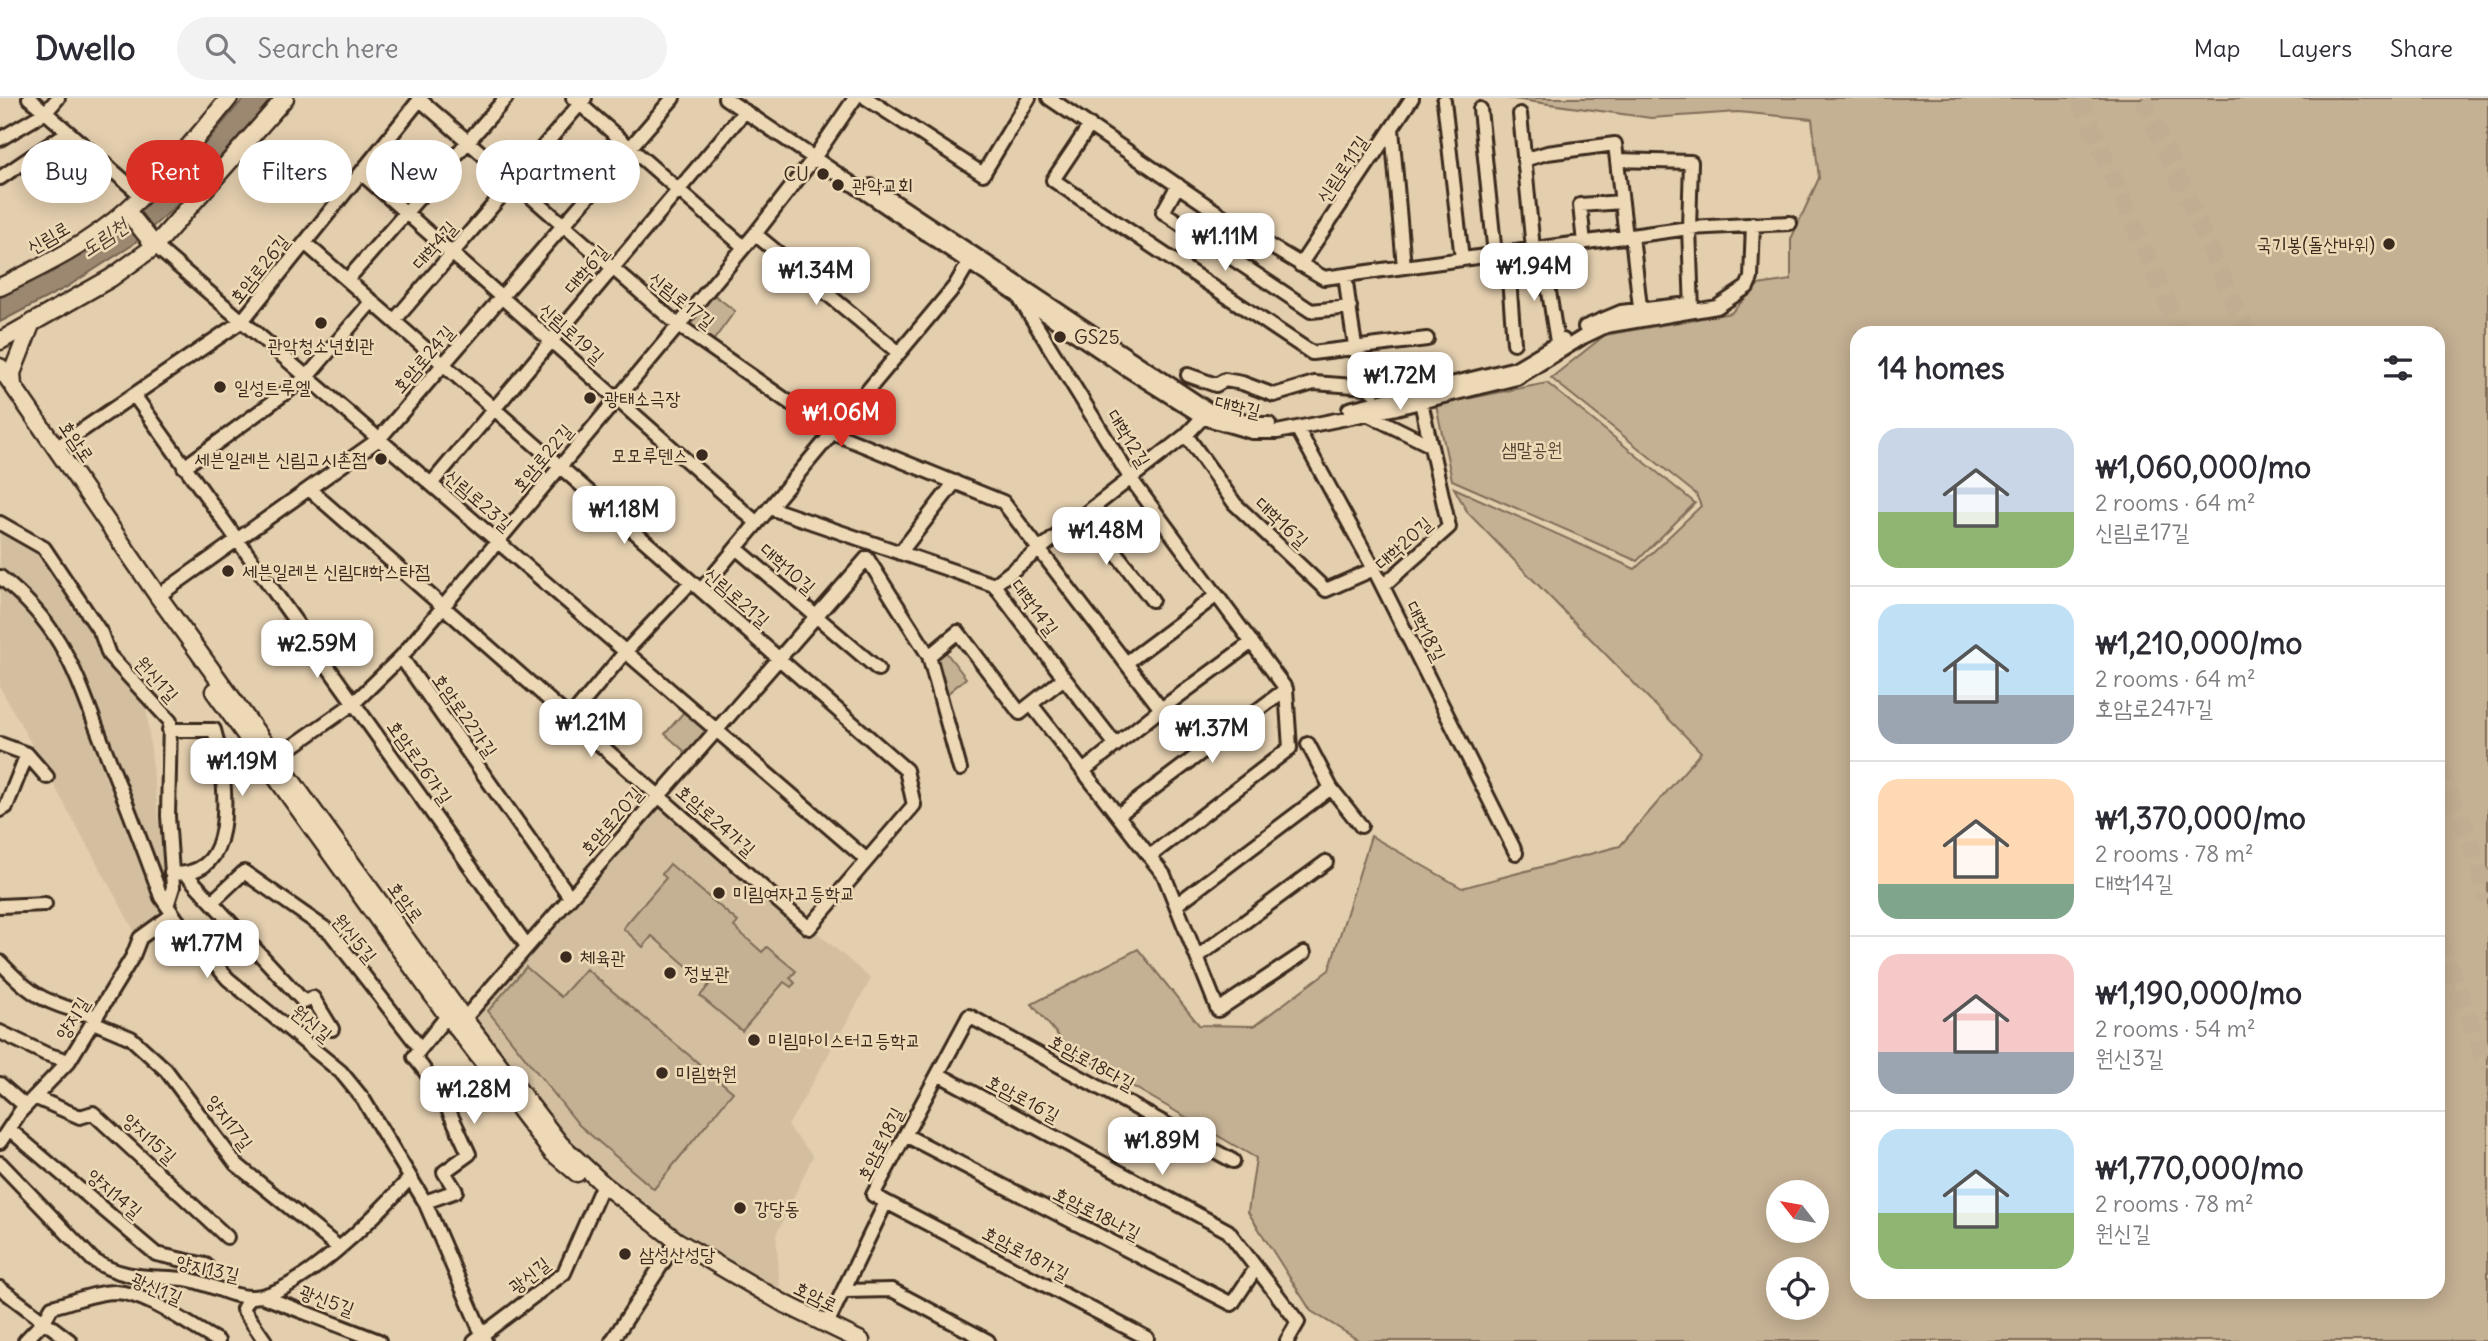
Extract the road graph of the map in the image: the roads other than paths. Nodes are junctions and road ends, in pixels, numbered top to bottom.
1 (29, 98) edge
2 (58, 98) edge
3 (229, 98) edge
4 (285, 98) edge
5 (420, 98) edge
6 (506, 98) edge
7 (673, 98) edge
8 (726, 98) edge
9 (855, 98) edge
10 (866, 98) edge
11 (1029, 98) edge
12 (1049, 98) edge
13 (1412, 98) edge
14 (579, 100) edge
15 (1444, 101) dead end
16 (747, 103) edge
17 (1480, 109) dead end
18 (46, 112) junction
19 (1520, 114) dead end
20 (1090, 125) junction
21 (1392, 130) junction
22 (68, 132) junction
23 (1, 137) edge
24 (195, 140) edge
25 (547, 140) edge
26 (622, 140) edge
27 (637, 140) edge
28 (468, 141) junction
29 (476, 148) edge
30 (816, 154) junction
31 (640, 157) edge
32 (1524, 160) junction
33 (1617, 160) junction
34 (361, 173) junction
35 (0, 178) edge
36 (126, 182) edge
37 (1178, 185) junction
38 (678, 190) junction
39 (1622, 202) junction
40 (136, 203) edge
41 (495, 203) edge
42 (539, 203) edge
43 (583, 203) edge
44 (406, 212) junction
45 (128, 213) junction
46 (1790, 223) dead end
47 (1749, 224) junction
48 (564, 225) junction
49 (1689, 228) junction
50 (755, 234) junction
51 (1629, 237) junction
52 (305, 243) junction
53 (1584, 243) junction
54 (155, 246) junction
55 (744, 247) junction
56 (1538, 249) junction
57 (452, 253) junction
58 (1501, 254) junction
59 (971, 259) junction
60 (1462, 259) junction
61 (1300, 265) junction
62 (1404, 267) junction
63 (612, 268) junction
64 (1345, 275) junction
65 (347, 280) junction
66 (0, 287) edge
67 (1018, 296) junction
68 (501, 297) junction
69 (372, 301) junction
70 (1350, 307) junction
71 (1692, 308) junction
72 (1641, 314) junction
73 (242, 321) junction
74 (394, 321) junction
75 (32, 322) junction
76 (678, 326) junction
77 (1427, 339) dead end
78 (0, 341) edge
79 (551, 341) junction
80 (1514, 344) dead end
81 (1355, 347) junction
82 (1558, 348) junction
83 (899, 354) junction
84 (444, 364) junction
85 (0, 368) edge
86 (1188, 375) dead end
87 (307, 377) junction
88 (6, 383) edge
89 (1367, 387) junction
90 (134, 395) junction
91 (617, 399) junction
92 (1421, 402) junction
93 (1398, 403) junction
94 (494, 409) junction
95 (1361, 411) junction
96 (1206, 414) junction
97 (1297, 428) junction
98 (833, 433) junction
99 (1186, 435) junction
100 (379, 439) junction
101 (1430, 445) junction
102 (56, 448) junction
103 (184, 467) junction
104 (560, 467) junction
105 (1131, 479) junction
106 (955, 482) junction
107 (431, 484) junction
108 (309, 489) junction
109 (770, 508) junction
110 (1086, 514) junction
111 (0, 523) edge
112 (757, 523) junction
113 (236, 541) junction
114 (498, 542) junction
115 (877, 545) junction
116 (736, 548) junction
117 (1039, 550) junction
118 (900, 553) junction
119 (867, 558) junction
120 (1374, 569) junction
121 (0, 577) edge
122 (994, 585) junction
123 (696, 586) junction
124 (1383, 586) junction
125 (1217, 595) junction
126 (158, 596) junction
127 (1152, 600) dead end
128 (443, 607) junction
129 (815, 617) junction
130 (1252, 642) junction
131 (626, 651) junction
132 (929, 656) junction
133 (401, 657) junction
134 (779, 659) junction
135 (1126, 663) junction
136 (878, 669) dead end
137 (1064, 678) junction
138 (1286, 689) junction
139 (354, 703) junction
140 (1031, 704) junction
141 (1161, 709) junction
142 (570, 719) junction
143 (170, 730) junction
144 (716, 730) junction
145 (0, 744) edge
146 (1308, 744) dead end
147 (1116, 745) junction
148 (27, 754) junction
149 (276, 758) junction
150 (960, 769) dead end
151 (1083, 771) junction
152 (47, 777) dead end
153 (1331, 788) junction
154 (659, 796) junction
155 (0, 810) edge
156 (1118, 815) junction
157 (1361, 826) dead end
158 (1516, 853) dead end
159 (1150, 856) junction
160 (867, 860) junction
161 (1325, 862) dead end
162 (171, 872) junction
163 (185, 873) junction
164 (570, 897) junction
165 (212, 901) junction
166 (45, 904) dead end
167 (1177, 905) junction
168 (0, 906) edge
169 (170, 910) junction
170 (527, 946) junction
171 (1304, 953) dead end
172 (1197, 957) junction
173 (0, 962) edge
174 (455, 1013) junction
175 (969, 1016) joint
176 (95, 1019) junction
177 (332, 1029) dead end
178 (0, 1032) edge
179 (420, 1048) junction
180 (69, 1061) junction
181 (938, 1074) junction
182 (0, 1084) edge
183 (29, 1102) junction
184 (10, 1130) junction
185 (905, 1135) junction
186 (0, 1142) edge
187 (1233, 1161) dead end
188 (0, 1163) edge
189 (410, 1179) junction
190 (601, 1188) junction
191 (425, 1202) junction
192 (886, 1202) junction
193 (226, 1237) dead end
194 (675, 1243) junction
195 (338, 1247) junction
196 (206, 1265) dead end
197 (1256, 1268) junction
198 (0, 1288) edge
199 (843, 1291) junction
200 (256, 1297) junction
201 (44, 1321) junction
202 (827, 1324) junction
203 (1147, 1338) dead end
204 (480, 1339) edge
205 (25, 1341) edge
206 (70, 1341) edge
207 (218, 1341) edge
208 (265, 1341) edge
209 (379, 1341) edge
210 (612, 1341) edge
211 (843, 1341) edge
212 (861, 1341) edge
213 (988, 1341) edge
214 (1287, 1341) edge

1 - 18 street
2 - 18 street
3 - 24 main road, 신림로
4 - 54 main road
5 - 28 street, 신림로17길
5 - 34 street, 호암로26길
6 - 28 street
7 - 27 street, 호암로24길
8 - 16 street, 대학길
9 - 30 street, 호암로22길
10 - 11 street
12 - 20 street
13 - 21 street, 신림로11길
14 - 25 street, 대학4길
14 - 26 street
15 - 60 street
16 - 30 street, 대학길
16 - 38 street, 대학6길
17 - 58 street
18 - 22 street
18 - 23 street
19 - 32 street
20 - 37 street
20 - 81 street
21 - 61 street, 신림로11길
21 - 62 street, 신림로11길
22 - 35 street
22 - 36 street
28 - 29 street, 신림로17길
28 - 44 street
30 - 50 street, 호암로22길
30 - 59 street, 대학길
31 - 38 street
32 - 33 street
32 - 56 street
33 - 39 street
33 - 49 street
34 - 44 street, 신림로19길
34 - 52 street, 호암로26길
37 - 61 street
37 - 70 street
38 - 55 street
38 - 63 street, 대학6길
39 - 51 street
39 - 53 street
40 - 45 main road, 신림로
41 - 57 street, 대학4길
42 - 48 street, 신림로17길
43 - 48 street, 호암로24길
44 - 57 street, 신림로19길
44 - 65 street
45 - 54 main road
45 - 66 main road, 신림로
46 - 47 street
47 - 49 street
47 - 71 street, 대학길
48 - 63 street, 신림로17길
48 - 68 street, 호암로24길
49 - 51 street
49 - 71 street
50 - 55 street, 호암로22길
50 - 83 street
51 - 53 street
51 - 72 street
52 - 65 street, 신림로21길
52 - 73 street, 호암로26길
53 - 56 street
54 - 73 street, 신림로23길
54 - 75 main road
55 - 76 street, 호암로22길
56 - 58 street
56 - 82 street
57 - 68 street, 신림로19길
57 - 74 street, 대학4길
58 - 60 street
58 - 80 street
59 - 67 street, 대학길
59 - 83 street, 대학10길
59 - 96 street
60 - 62 street
61 - 64 street
62 - 64 street
63 - 76 street, 신림로17길
63 - 79 street, 대학6길
64 - 70 street
65 - 69 street, 신림로21길
67 - 96 street, 대학길
67 - 105 street, 대학12길
68 - 79 street, 신림로19길
68 - 84 street, 호암로24길
69 - 74 street, 신림로21길
69 - 87 street
70 - 81 street
71 - 72 street, 대학길
72 - 82 street, 대학길
73 - 87 street, 신림로23길
73 - 90 street, 호암로26길
74 - 84 street, 신림로21길
75 - 78 main road
75 - 88 main road
76 - 91 street, 호암로22길
76 - 98 street, 신림로17길
77 - 81 street
79 - 91 street, 신림로19길
79 - 94 street, 대학6길
81 - 89 street
82 - 92 street, 대학길
82 - 93 street
83 - 98 street, 대학10길
84 - 94 street, 신림로21길
84 - 100 street, 호암로24길
85 - 88 main road
86 - 89 street
87 - 100 street, 신림로23길
87 - 103 street
88 - 102 main road, 호암로
88 - 174 main road
89 - 93 street
90 - 102 street, 호암로26길
90 - 103 street, 호암로26가길
91 - 104 street, 호암로22길
91 - 112 street, 신림로19길
92 - 93 street, 대학길
92 - 101 street
93 - 95 street, 대학길
94 - 104 street, 신림로21길
94 - 107 street, 대학6길
95 - 96 street
95 - 97 street, 대학길
95 - 101 street
96 - 97 street, 대학길
96 - 99 street, 대학14길
97 - 120 street, 대학18길
98 - 106 street, 신림로17길
98 - 109 street, 대학10길
99 - 105 street, 대학14길
99 - 120 street, 대학16길
100 - 107 street, 신림로23길
100 - 108 street, 호암로24길
101 - 124 street, 대학20길
102 - 126 main road, 호암로
103 - 113 street, 호암로26가길
104 - 114 street, 호암로22길
104 - 123 street, 신림로21길
105 - 110 street, 대학14길
105 - 125 street, 대학12길
106 - 117 street, 신림로17길
106 - 118 street
107 - 114 street, 신림로23길
108 - 113 street, 호암로24길
108 - 128 street, 호암로24가길
109 - 112 street, 대학10길
109 - 115 street
110 - 117 street, 대학14길
110 - 127 street
111 - 143 street, 원신1길
112 - 116 street, 대학10길
113 - 126 street, 호암로24길
113 - 139 street, 호암로26가길
114 - 128 street, 호암로22길
114 - 131 street, 신림로23길
115 - 118 street
115 - 119 street, 호암로20길
116 - 123 street, 대학10길
116 - 129 street, 대학10길
117 - 122 street, 대학14길
117 - 135 street, 신림로17길
118 - 122 street
119 - 129 street, 호암로20길
119 - 132 street
120 - 124 street, 대학18길
121 - 169 street, 원신길
122 - 137 street, 대학14길
123 - 131 street
123 - 134 street, 신림로21길
124 - 158 street, 대학18길
125 - 130 street, 대학12길
125 - 135 street
126 - 149 main road, 호암로
128 - 133 street, 호암로22길
128 - 142 street, 호암로24가길
129 - 134 street, 호암로20길
129 - 136 street
130 - 138 street, 대학12길
130 - 141 street
131 - 142 street
131 - 144 street, 신림로23길
132 - 140 street
132 - 150 street
133 - 139 street, 호암로22길
133 - 164 street, 호암로22가길
134 - 144 street, 호암로20길
134 - 160 street, 신림로21길
135 - 141 street, 신림로17길
137 - 140 street
137 - 147 street, 대학14길
138 - 156 street
138 - 159 street
139 - 149 street, 호암로22길
139 - 170 street, 호암로26가길
140 - 151 street
141 - 147 street
142 - 154 street, 호암로24가길
143 - 162 street, 원신1길
143 - 163 street
144 - 154 street, 호암로20길
144 - 160 street, 신림로23길
145 - 148 street
146 - 153 street
147 - 151 street
148 - 152 street
148 - 155 street
149 - 174 main road, 호암로
151 - 156 street
153 - 157 street
153 - 167 street
154 - 160 street, 호암로24가길
154 - 164 street, 호암로20길
156 - 159 street
159 - 167 street
161 - 172 street
162 - 163 street
162 - 169 street, 원신1길
163 - 165 street
164 - 170 street, 호암로20길
165 - 177 street
165 - 179 street, 원신5길
166 - 168 street
167 - 172 street
169 - 176 street, 양지길
169 - 189 street, 원신길
170 - 174 street, 호암로20길
171 - 172 street
173 - 176 street, 양지17길
174 - 179 street, 호암로20길
174 - 190 main road, 호암로
175 - 181 street, 호암로18길
175 - 187 street, 호암로18다길
176 - 180 street, 양지길
176 - 195 street, 양지17길
178 - 180 street
179 - 191 street
180 - 183 street, 양지길
181 - 185 street, 호암로18길
181 - 197 street, 호암로16길
182 - 183 street
183 - 184 street, 양지길
183 - 193 street, 양지15길
184 - 186 street, 양지길
184 - 196 street, 양지14길
185 - 192 street, 호암로18길
185 - 197 street, 호암로18나길
188 - 200 street, 양지13길
189 - 191 street, 원신길
189 - 195 street, 양지13길
190 - 194 main road, 호암로
190 - 204 street, 광신길
191 - 204 street, 원신길
192 - 199 street, 호암로18길
192 - 203 street, 호암로18가길
194 - 202 main road, 호암로
194 - 210 street
194 - 211 main road
195 - 200 street, 양지13길
197 - 214 street, 호암로16길
198 - 201 street
199 - 202 street, 호암로18길
199 - 213 street, 호암로
200 - 208 street
200 - 209 street, 광신5길
201 - 205 street, 광신1길
201 - 206 street
201 - 207 street, 광신1길
202 - 212 main road, 호암로

